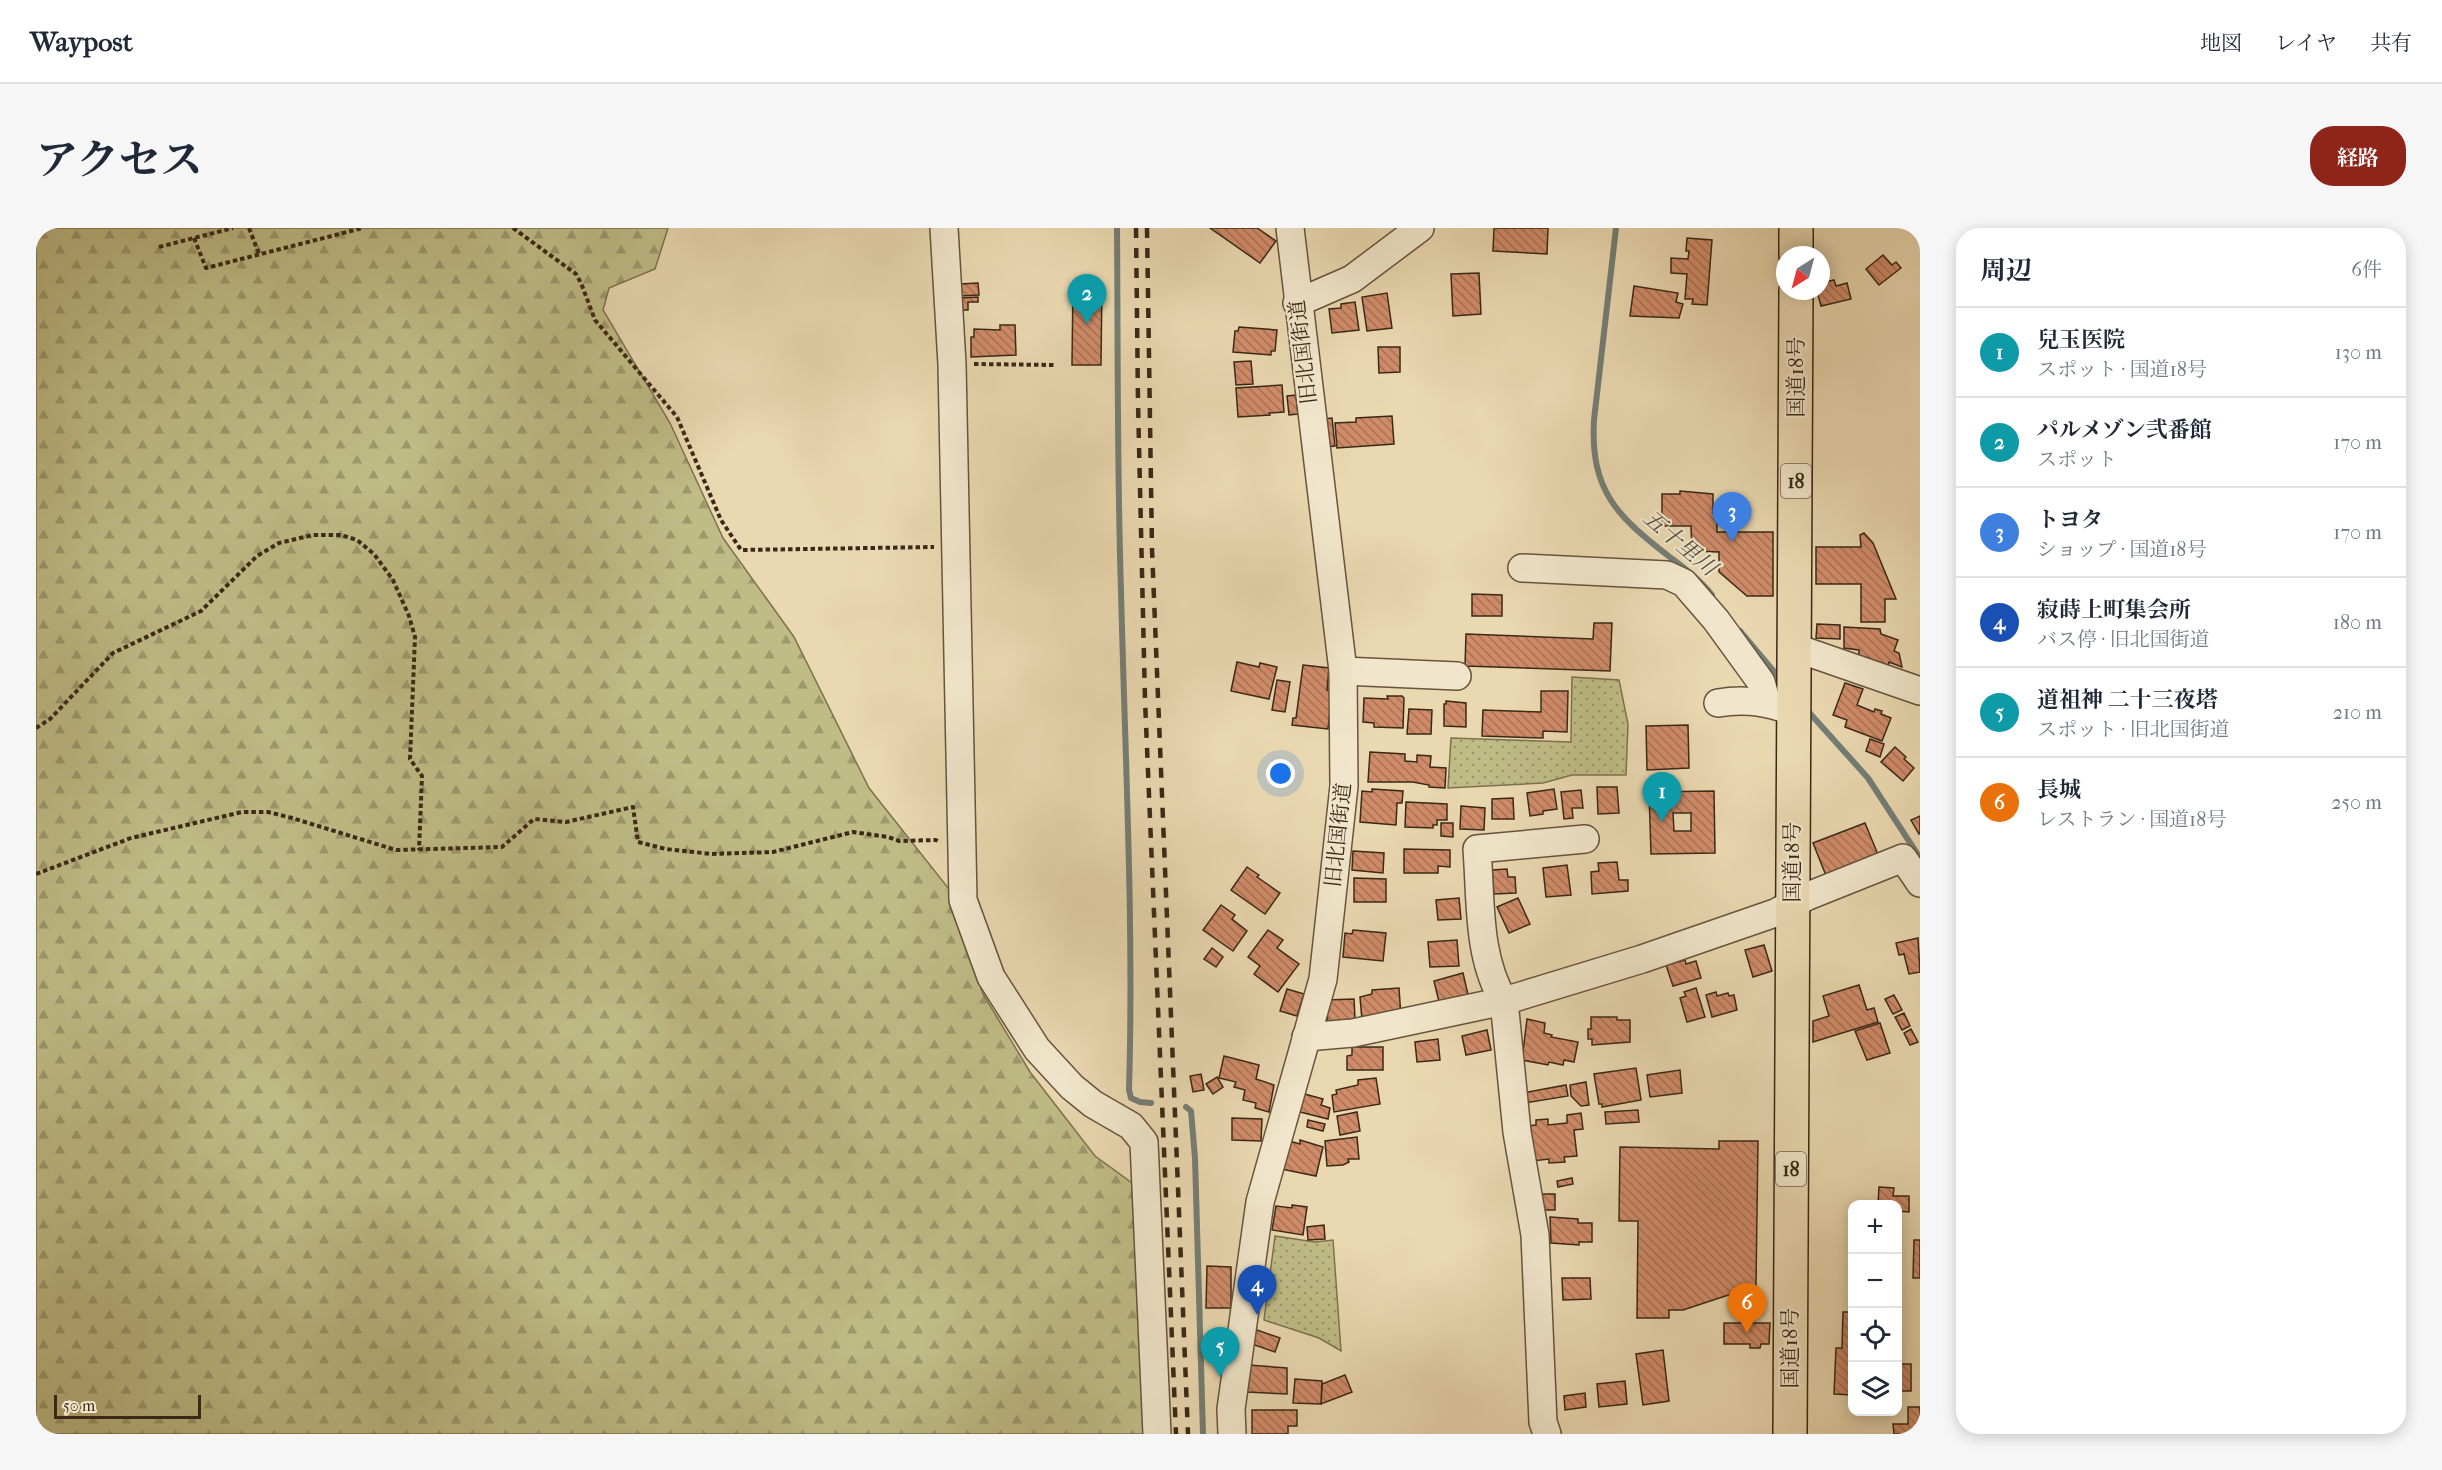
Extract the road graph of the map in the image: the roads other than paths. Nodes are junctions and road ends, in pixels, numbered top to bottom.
1 (944, 228) edge
2 (1290, 228) edge
3 (1796, 228) edge
4 (1418, 230) edge
5 (1796, 246) edge
6 (1796, 300) edge
7 (1297, 303) junction
8 (1522, 568) dead end
9 (1795, 660) junction
10 (1343, 671) junction
11 (1457, 676) dead end
12 (1920, 691) edge
13 (1718, 703) dead end
14 (1780, 707) junction
15 (1585, 839) dead end
16 (1910, 854) edge
17 (1920, 882) edge
18 (1792, 904) junction
19 (1504, 1001) junction
20 (1306, 1037) junction
21 (1157, 1434) edge
22 (1232, 1434) edge
23 (1547, 1434) edge
24 (1790, 1434) edge

1 - 21 street
2 - 7 street, 旧北国街道
3 - 5 highway
4 - 7 street
6 - 9 highway, 国道18号 / 18
7 - 10 street, 旧北国街道
8 - 14 street
9 - 12 street
9 - 14 highway, 国道18号 / 18
10 - 11 street
10 - 20 street, 旧北国街道
13 - 14 street
14 - 18 highway, 国道18号 / 18
15 - 19 street
16 - 17 street
16 - 18 street
18 - 19 street
18 - 24 highway, 国道18号 / 18
19 - 20 street
19 - 23 street
20 - 22 street, 旧北国街道

